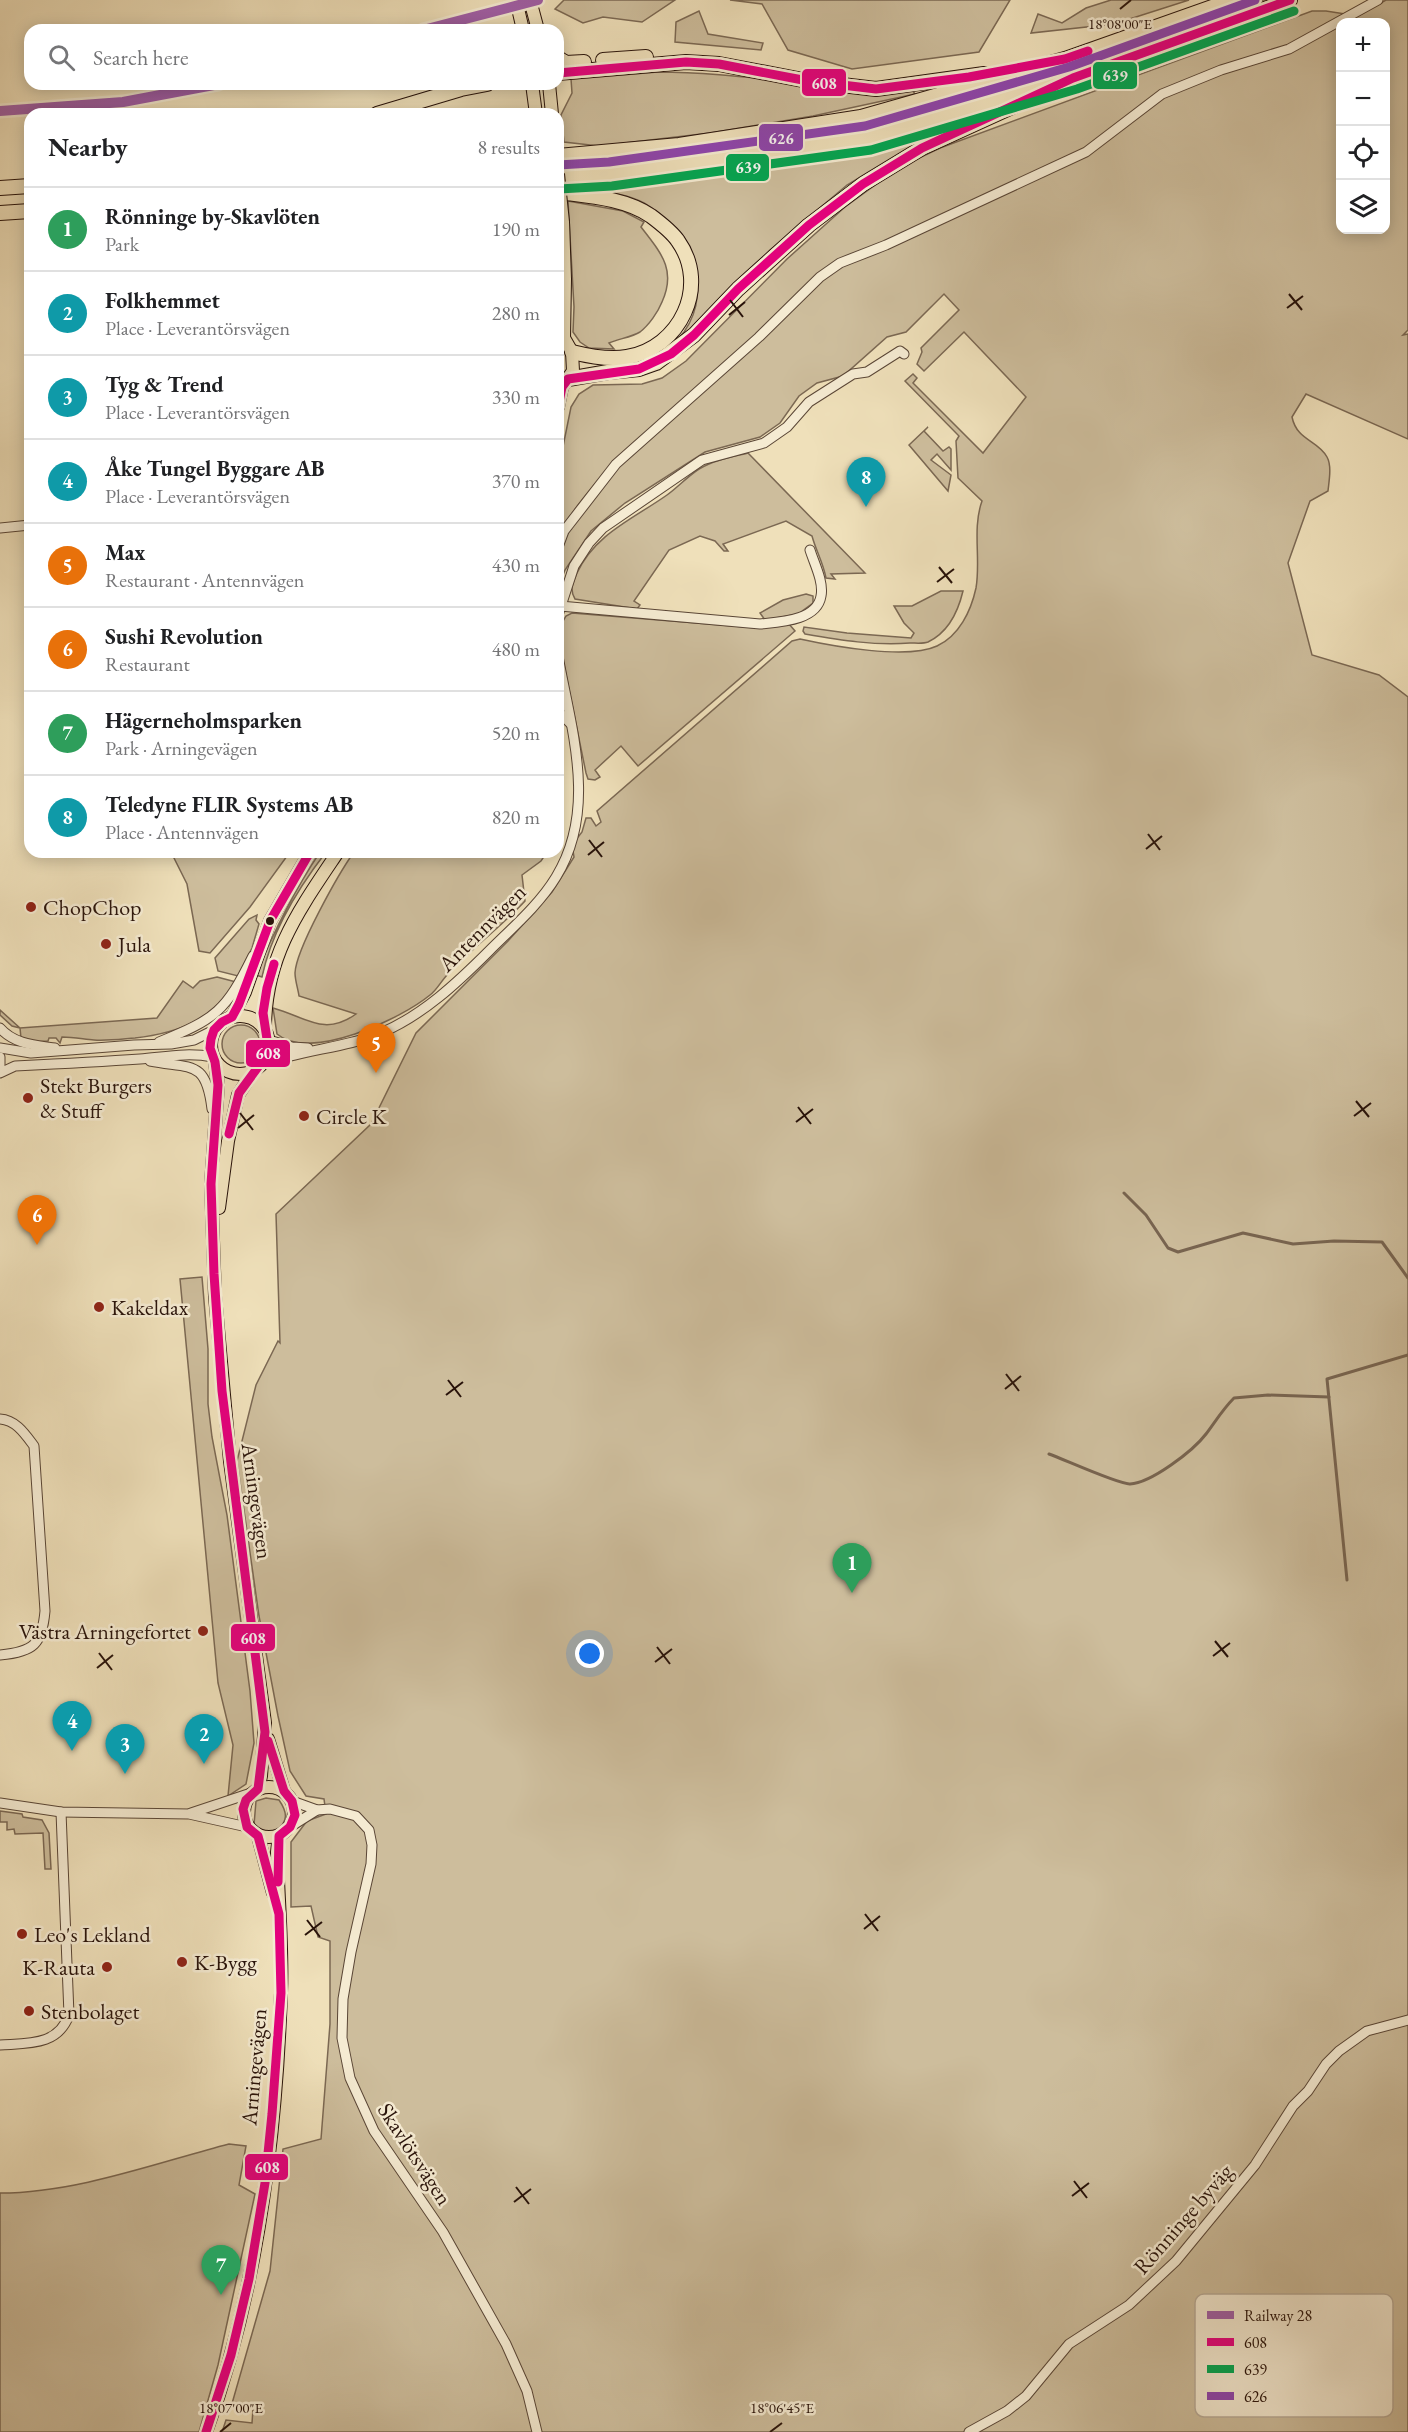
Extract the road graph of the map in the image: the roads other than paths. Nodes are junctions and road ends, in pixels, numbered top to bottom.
1 (516, 0) edge
2 (530, 0) edge
3 (1232, 0) edge
4 (1290, 0) edge
5 (1378, 0) edge
6 (522, 24) edge
7 (536, 24) edge
8 (1065, 59) junction
9 (564, 62) edge
10 (686, 62) junction
11 (564, 72) edge
12 (1073, 78) junction
13 (458, 90) edge
14 (532, 90) edge
15 (550, 90) edge
16 (397, 108) edge
17 (535, 108) edge
18 (551, 108) edge
19 (564, 155) edge
20 (564, 176) edge
21 (24, 186) edge
22 (0, 188) edge
23 (24, 192) edge
24 (564, 193) edge
25 (0, 194) edge
26 (24, 211) edge
27 (0, 213) edge
28 (564, 250) edge
29 (564, 294) edge
30 (564, 341) edge
31 (572, 352) junction
32 (904, 354) dead end
33 (564, 384) edge
34 (564, 385) edge
35 (24, 526) edge
36 (0, 528) edge
37 (564, 531) edge
38 (810, 550) dead end
39 (564, 595) edge
40 (564, 610) edge
41 (564, 700) edge
42 (564, 717) edge
43 (570, 723) junction
44 (307, 858) edge
45 (334, 858) edge
46 (270, 921) junction
47 (232, 1017) junction
48 (0, 1028) edge
49 (214, 1030) junction
50 (267, 1034) junction
51 (155, 1044) junction
52 (0, 1048) edge
53 (319, 1049) junction
54 (69, 1050) junction
55 (0, 1057) edge
56 (142, 1059) junction
57 (214, 1060) junction
58 (0, 1068) edge
59 (258, 1068) junction
60 (0, 1073) edge
61 (215, 1135) junction
62 (214, 1274) junction
63 (0, 1419) edge
64 (0, 1655) edge
65 (265, 1732) junction
66 (255, 1791) junction
67 (288, 1796) junction
68 (0, 1803) edge
69 (317, 1810) junction
70 (61, 1812) junction
71 (189, 1814) junction
72 (247, 1827) junction
73 (290, 1827) junction
74 (258, 1836) junction
75 (279, 1836) junction
76 (279, 1914) junction
77 (1408, 2020) edge
78 (0, 2045) edge
79 (206, 2432) edge
80 (537, 2432) edge
81 (969, 2432) edge

1 - 6 main road
2 - 7 main road
3 - 8 highway
4 - 12 highway
5 - 37 street
8 - 10 highway
8 - 19 highway
9 - 10 highway
10 - 11 highway
12 - 20 highway
12 - 34 highway
13 - 16 highway
14 - 17 main road
15 - 18 main road
21 - 22 highway
23 - 25 highway
24 - 31 highway
26 - 27 highway
28 - 29 main road, bridge
30 - 31 main road
31 - 33 main road
32 - 39 street
35 - 36 street
38 - 40 street
41 - 43 street, Antennvägen
42 - 43 street
43 - 53 street, Antennvägen
44 - 46 main road
45 - 50 main road
46 - 47 main road
46 - 51 street
47 - 49 main road
47 - 50 main road
48 - 54 street
49 - 51 street
49 - 57 main road
50 - 53 street, Antennvägen
50 - 59 main road
51 - 54 street
52 - 54 street
53 - 59 street, Antennvägen
55 - 58 street
56 - 57 street
56 - 60 street
56 - 61 street
57 - 59 main road
57 - 61 main road, Arningevägen
59 - 62 main road, Arningevägen
61 - 62 main road, Arningevägen
62 - 65 main road, Arningevägen
63 - 64 street
65 - 66 main road, Arningevägen
65 - 67 main road, Arningevägen
66 - 67 main road
66 - 71 street
66 - 72 main road
67 - 69 street, Skavlötsvägen
67 - 73 main road
68 - 70 street
69 - 73 street
69 - 80 street, Skavlötsvägen
70 - 71 street
70 - 78 street
71 - 72 street
72 - 74 main road
73 - 75 main road
74 - 75 main road
74 - 76 main road, Arningevägen
75 - 76 main road, Arningevägen
76 - 79 main road, Arningevägen
77 - 81 street, Rönninge byväg

